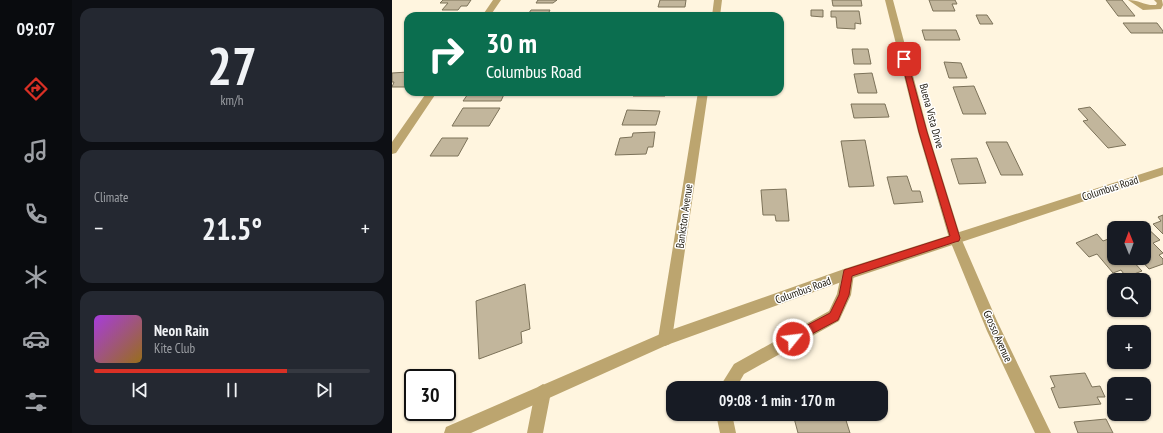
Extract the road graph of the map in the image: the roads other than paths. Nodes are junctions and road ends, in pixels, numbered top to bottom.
1 (497, 0) edge
2 (718, 0) edge
3 (889, 0) edge
4 (1132, 0) edge
5 (1158, 0) edge
6 (489, 12) edge
7 (716, 12) edge
8 (429, 96) edge
9 (702, 96) edge
10 (392, 150) edge
11 (1163, 171) edge
12 (955, 238) junction
13 (847, 274) junction
14 (666, 340) junction
15 (731, 381) edge
16 (543, 392) junction
17 (725, 421) edge
18 (452, 433) edge
19 (535, 433) edge
20 (728, 433) edge
21 (1043, 433) edge

1 - 6 street
2 - 7 street
3 - 12 street, Buena Vista Drive
4 - 5 lane
8 - 10 street
9 - 14 street, Bankston Avenue
11 - 12 street, Columbus Road
12 - 13 street, Columbus Road
12 - 21 street, Grosso Avenue
13 - 14 street, Columbus Road
13 - 15 street
14 - 16 street, Columbus Road
16 - 18 street, Columbus Road
16 - 19 street
17 - 20 street

